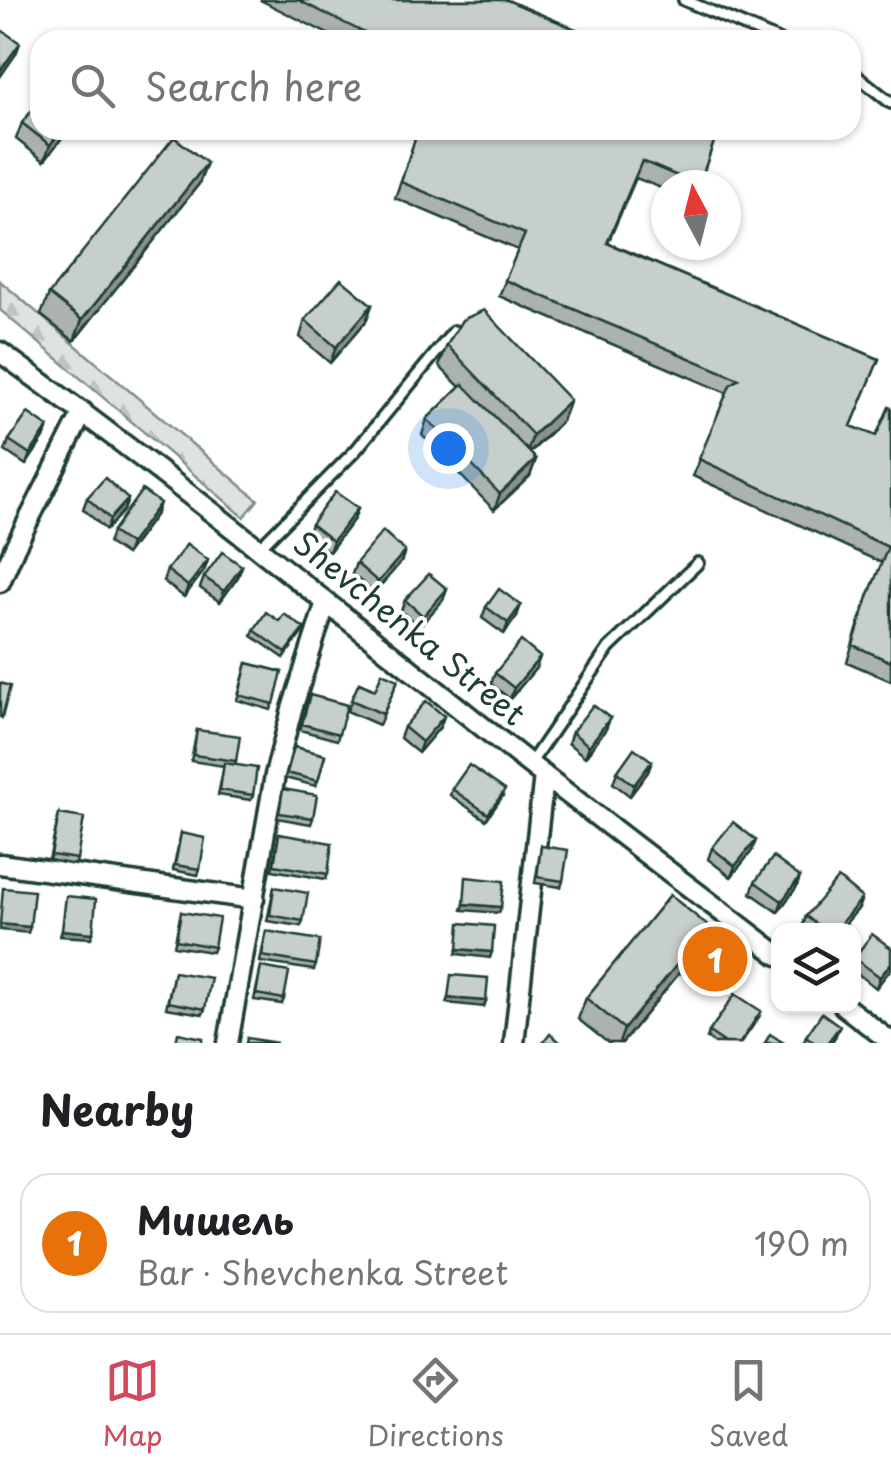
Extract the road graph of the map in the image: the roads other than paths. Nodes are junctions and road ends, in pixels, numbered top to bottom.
1 (684, 0) edge
2 (754, 30) edge
3 (861, 79) edge
4 (891, 104) edge
5 (454, 331) edge
6 (0, 352) edge
7 (83, 412) junction
8 (259, 548) junction
9 (698, 563) dead end
10 (0, 582) edge
11 (326, 602) junction
12 (537, 769) junction
13 (0, 864) edge
14 (254, 899) junction
15 (771, 950) edge
16 (853, 1013) edge
17 (891, 1042) edge
18 (228, 1043) edge
19 (514, 1043) edge

1 - 2 lane
3 - 4 lane
5 - 8 lane
6 - 7 street, Shevchenka Street
7 - 8 street, Shevchenka Street
7 - 10 street
8 - 11 street, Shevchenka Street
9 - 12 lane
11 - 12 street, Shevchenka Street
11 - 14 street
12 - 15 street, Shevchenka Street
12 - 19 street
13 - 14 street
14 - 18 street
16 - 17 street

